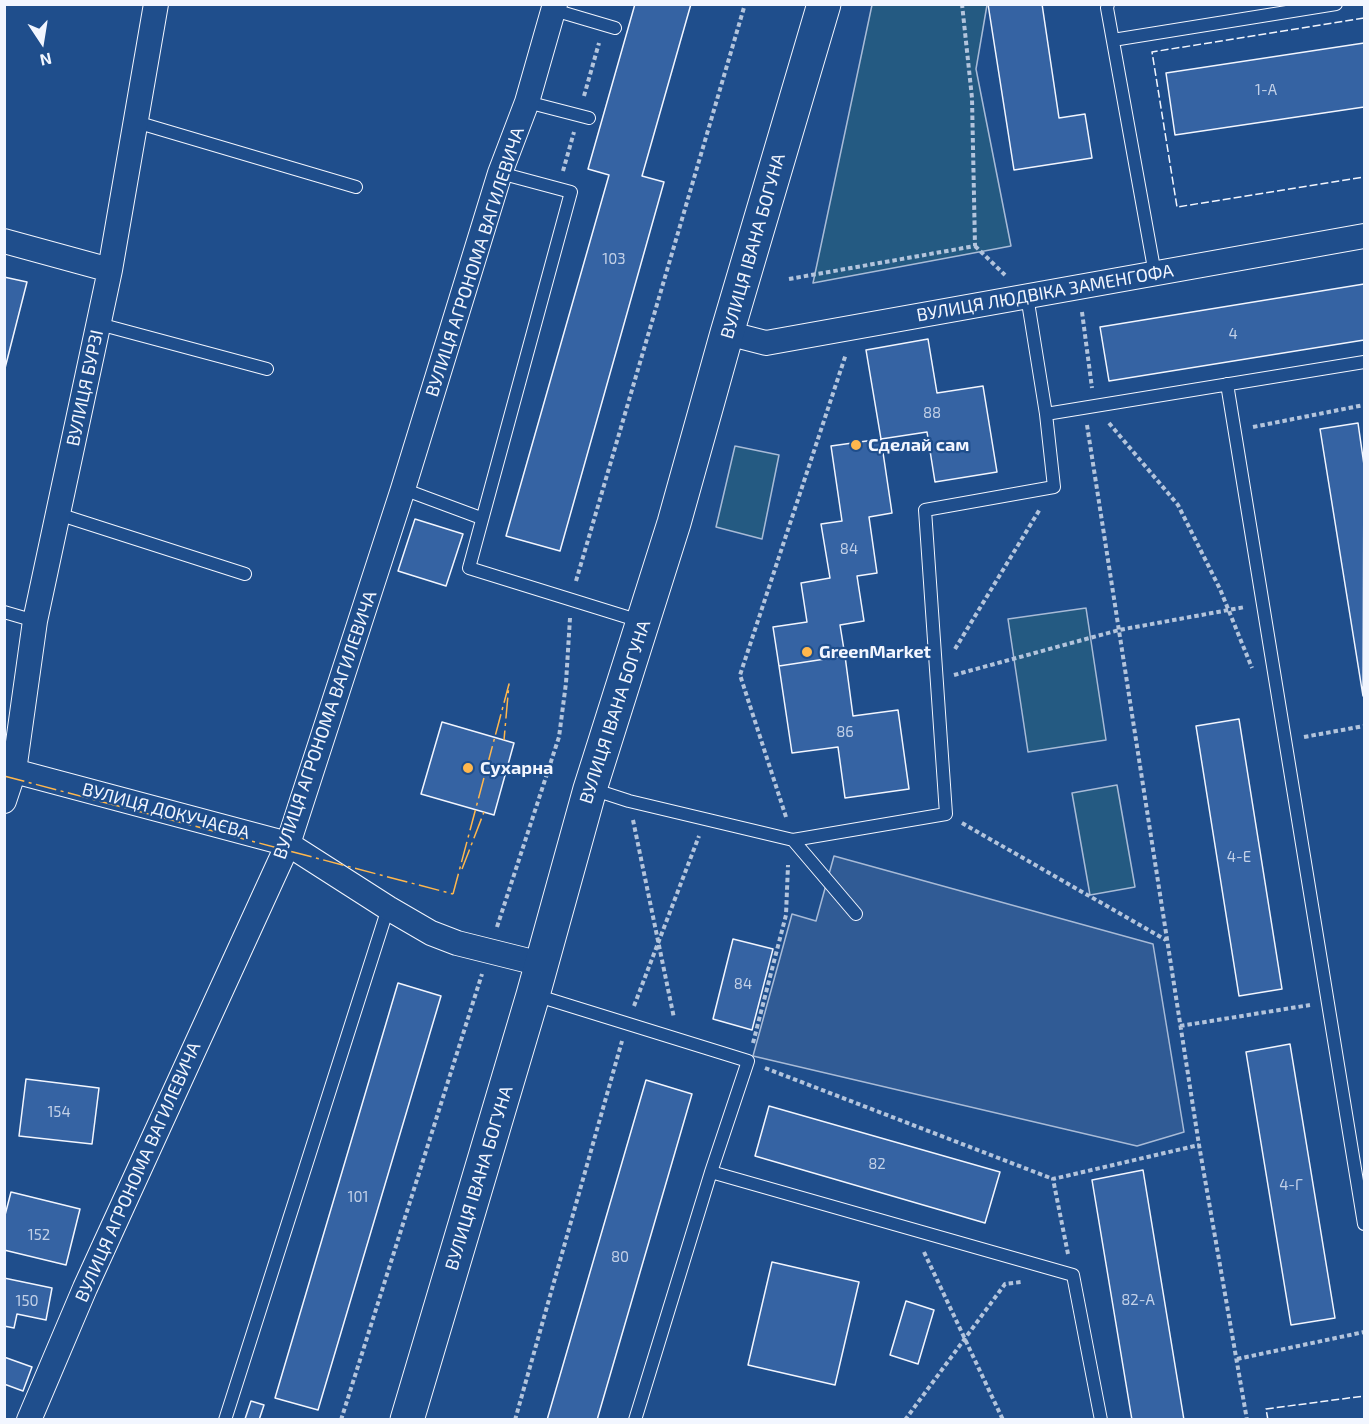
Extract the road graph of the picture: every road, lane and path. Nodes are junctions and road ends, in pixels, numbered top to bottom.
1 (156, 4) edge
2 (745, 4) edge
3 (824, 4) edge
4 (962, 4) edge
5 (1108, 4) edge
6 (1336, 4) edge
7 (554, 7) edge
8 (615, 28) dead end
9 (1113, 40) junction
10 (527, 102) junction
11 (589, 118) dead end
12 (136, 122) junction
13 (500, 173) junction
14 (356, 187) dead end
15 (1365, 236) edge
16 (4, 242) edge
17 (975, 246) junction
18 (110, 270) junction
19 (1155, 274) junction
20 (789, 279) dead end
21 (1027, 296) junction
22 (1080, 303) dead end
23 (99, 324) junction
24 (727, 333) junction
25 (847, 353) dead end
26 (1365, 362) edge
27 (267, 369) dead end
28 (1227, 384) junction
29 (1365, 405) edge
30 (1089, 407) junction
31 (1046, 414) junction
32 (1235, 430) junction
33 (1054, 487) junction
34 (403, 489) junction
35 (58, 514) junction
36 (481, 518) junction
37 (245, 574) dead end
38 (571, 600) junction
39 (1263, 604) junction
40 (1228, 610) junction
41 (4, 612) edge
42 (35, 621) junction
43 (644, 622) junction
44 (1119, 630) junction
45 (1254, 675) dead end
46 (936, 681) junction
47 (1365, 726) edge
48 (1285, 740) junction
49 (9, 769) edge
50 (590, 789) junction
51 (4, 801) edge
52 (629, 801) junction
53 (946, 814) junction
54 (705, 819) junction
55 (793, 840) junction
56 (288, 844) junction
57 (388, 908) junction
58 (856, 914) dead end
59 (1167, 941) junction
60 (658, 942) junction
61 (489, 951) junction
62 (537, 979) junction
63 (1328, 1002) junction
64 (627, 1024) junction
65 (1180, 1026) junction
66 (679, 1040) junction
67 (748, 1061) junction
68 (1199, 1145) junction
69 (711, 1172) junction
70 (1053, 1179) junction
71 (1365, 1224) edge
72 (914, 1230) junction
73 (1073, 1275) junction
74 (1026, 1281) dead end
75 (1365, 1332) edge
76 (965, 1339) junction
77 (1237, 1359) junction
78 (29, 1419) edge
79 (225, 1419) edge
80 (341, 1419) edge
81 (407, 1419) edge
82 (515, 1419) edge
83 (635, 1419) edge
84 (905, 1419) edge
85 (1003, 1419) edge
86 (1101, 1419) edge
87 (1247, 1419) edge

1 - 12 street, ВУЛИЦЯ БУРЗІ
2 - 38 path
3 - 24 street, ВУЛИЦЯ ІВАНА БОГУНА
4 - 17 path
5 - 9 lane
6 - 9 lane
7 - 8 lane
7 - 10 street, ВУЛИЦЯ АГРОНОМА ВАГИЛЕВИЧА
9 - 19 lane
10 - 11 lane
10 - 13 street, ВУЛИЦЯ АГРОНОМА ВАГИЛЕВИЧА
12 - 14 lane
12 - 18 street, ВУЛИЦЯ БУРЗІ
13 - 34 street, ВУЛИЦЯ АГРОНОМА ВАГИЛЕВИЧА
13 - 36 lane
15 - 19 street, ВУЛИЦЯ ЛЮДВІКА ЗАМЕНГОФА
16 - 18 street
17 - 20 path
17 - 21 path
18 - 23 street, ВУЛИЦЯ БУРЗІ
19 - 21 street, ВУЛИЦЯ ЛЮДВІКА ЗАМЕНГОФА
21 - 24 street, ВУЛИЦЯ ЛЮДВІКА ЗАМЕНГОФА
21 - 31 lane
22 - 30 path
23 - 27 lane
23 - 35 street, ВУЛИЦЯ БУРЗІ
24 - 43 street, ВУЛИЦЯ ІВАНА БОГУНА
25 - 55 path
26 - 28 lane
28 - 30 lane
28 - 32 lane
29 - 32 path
30 - 31 lane
30 - 40 path
30 - 44 path
31 - 33 lane
32 - 39 lane
33 - 46 path
33 - 46 lane
34 - 36 lane
34 - 56 street, ВУЛИЦЯ АГРОНОМА ВАГИЛЕВИЧА
35 - 37 lane
35 - 42 street, ВУЛИЦЯ БУРЗІ
36 - 38 lane
38 - 43 lane
38 - 61 path
39 - 40 path
39 - 48 lane
40 - 44 path
40 - 45 path
41 - 42 lane
42 - 49 street, ВУЛИЦЯ БУРЗІ
43 - 50 street, ВУЛИЦЯ ІВАНА БОГУНА
44 - 46 path
44 - 59 path
46 - 53 lane
47 - 48 path
48 - 63 lane
49 - 51 street, ВУЛИЦЯ БУРЗІ
49 - 56 street, ВУЛИЦЯ ДОКУЧАЄВА
50 - 52 lane
50 - 62 street, ВУЛИЦЯ ІВАНА БОГУНА
52 - 54 lane
52 - 60 path
53 - 55 lane
53 - 59 path
54 - 55 lane
54 - 60 path
55 - 58 lane
55 - 67 path
56 - 57 street, ВУЛИЦЯ ДОКУЧАЄВА
56 - 78 street, ВУЛИЦЯ АГРОНОМА ВАГИЛЕВИЧА
57 - 61 street, ВУЛИЦЯ ДОКУЧАЄВА
57 - 79 lane
59 - 65 path
60 - 64 path
60 - 66 path
61 - 62 street, ВУЛИЦЯ ДОКУЧАЄВА
61 - 80 path
62 - 64 lane
62 - 81 street, ВУЛИЦЯ ІВАНА БОГУНА
63 - 65 path
63 - 71 lane
64 - 66 lane
64 - 82 path
65 - 68 path
66 - 67 lane
67 - 69 lane
67 - 70 path
68 - 70 path
68 - 77 path
69 - 72 lane
69 - 83 lane
70 - 73 path
72 - 73 lane
72 - 76 path
73 - 86 lane
74 - 76 path
75 - 77 path
76 - 84 path
76 - 85 path
77 - 87 path

